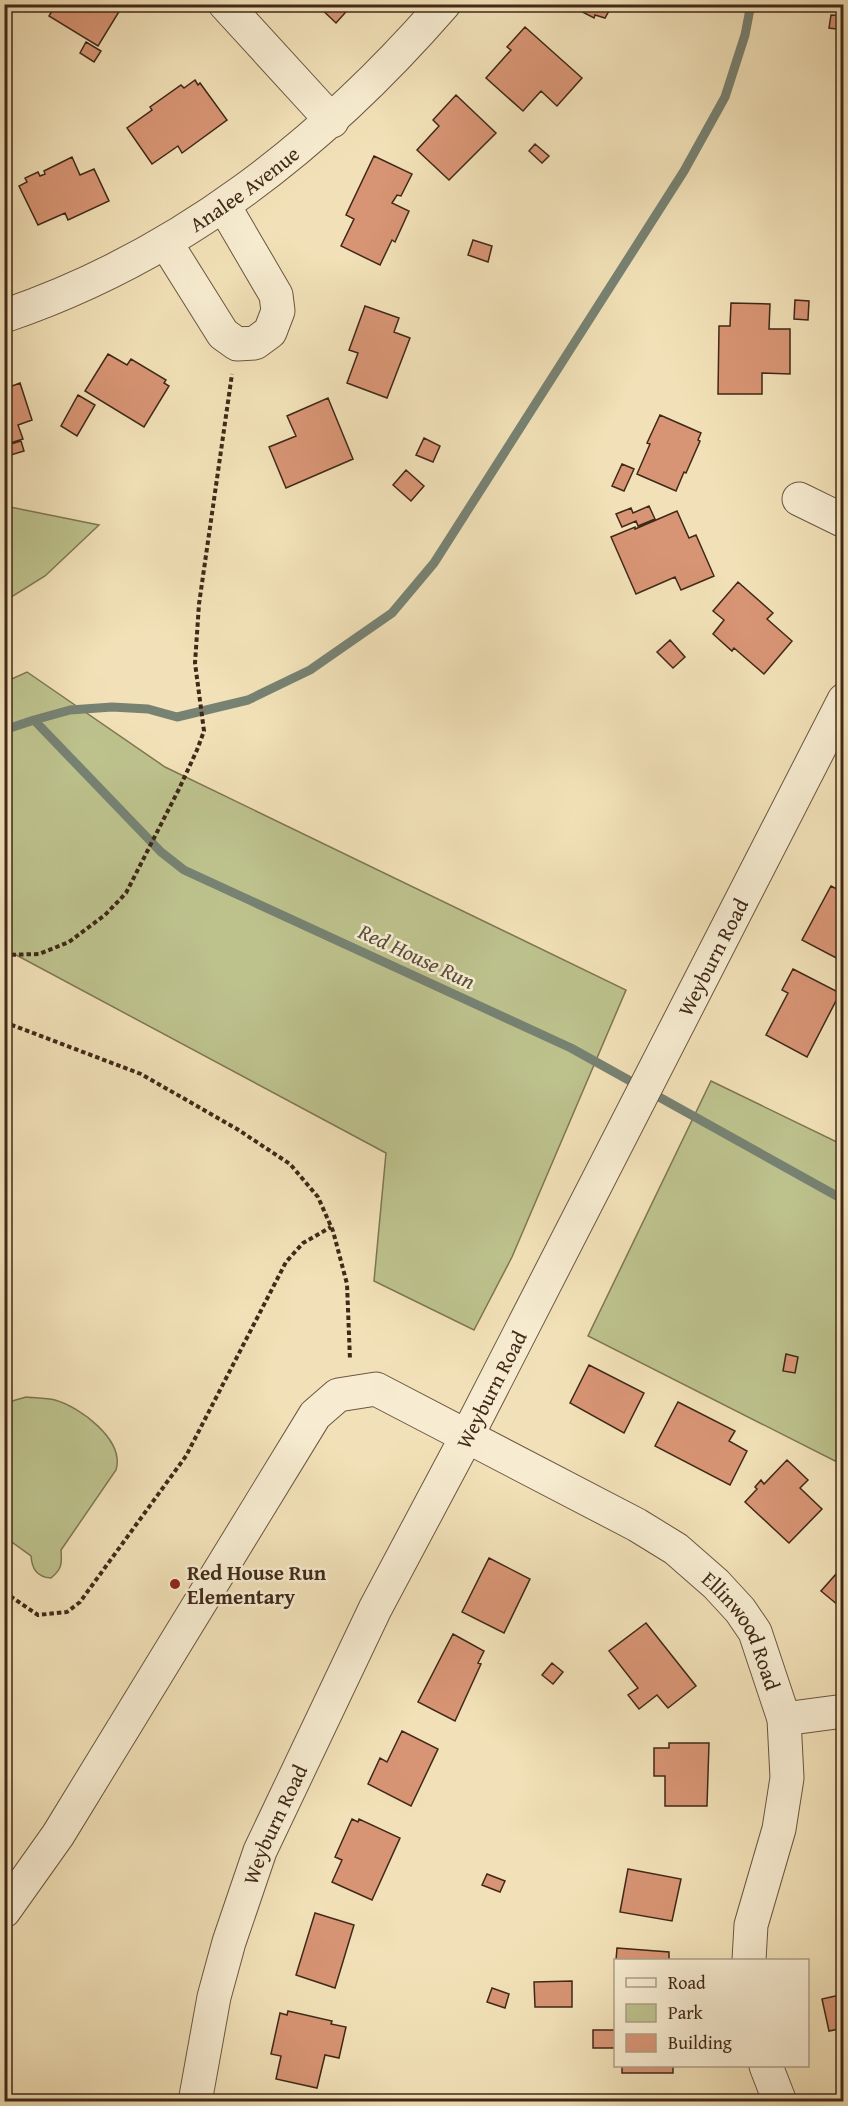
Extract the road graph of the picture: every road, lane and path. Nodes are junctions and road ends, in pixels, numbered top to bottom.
1 (225, 4) edge
2 (444, 4) edge
3 (332, 121) junction
4 (224, 206) junction
5 (166, 243) junction
6 (4, 316) edge
7 (237, 344) junction
8 (798, 499) dead end
9 (843, 521) edge
10 (843, 700) edge
11 (4, 956) edge
12 (4, 1022) edge
13 (331, 1227) junction
14 (350, 1364) dead end
15 (467, 1436) junction
16 (4, 1592) edge
17 (843, 1711) edge
18 (784, 1719) junction
19 (4, 1911) edge
20 (749, 1959) edge
21 (766, 2067) edge
22 (195, 2102) edge
23 (780, 2102) edge

1 - 3 street
2 - 3 street, Analee Avenue
3 - 4 street, Analee Avenue
4 - 5 street, Analee Avenue
4 - 7 street
5 - 6 street, Analee Avenue
5 - 7 street
7 - 11 path
8 - 9 street
10 - 15 street, Weyburn Road
12 - 13 path
13 - 14 path
13 - 16 path
15 - 18 street, Ellinwood Road
15 - 19 street, Ellinwood Road
15 - 22 street, Weyburn Road
17 - 18 street
18 - 20 street, Ellinwood Road
21 - 23 street

